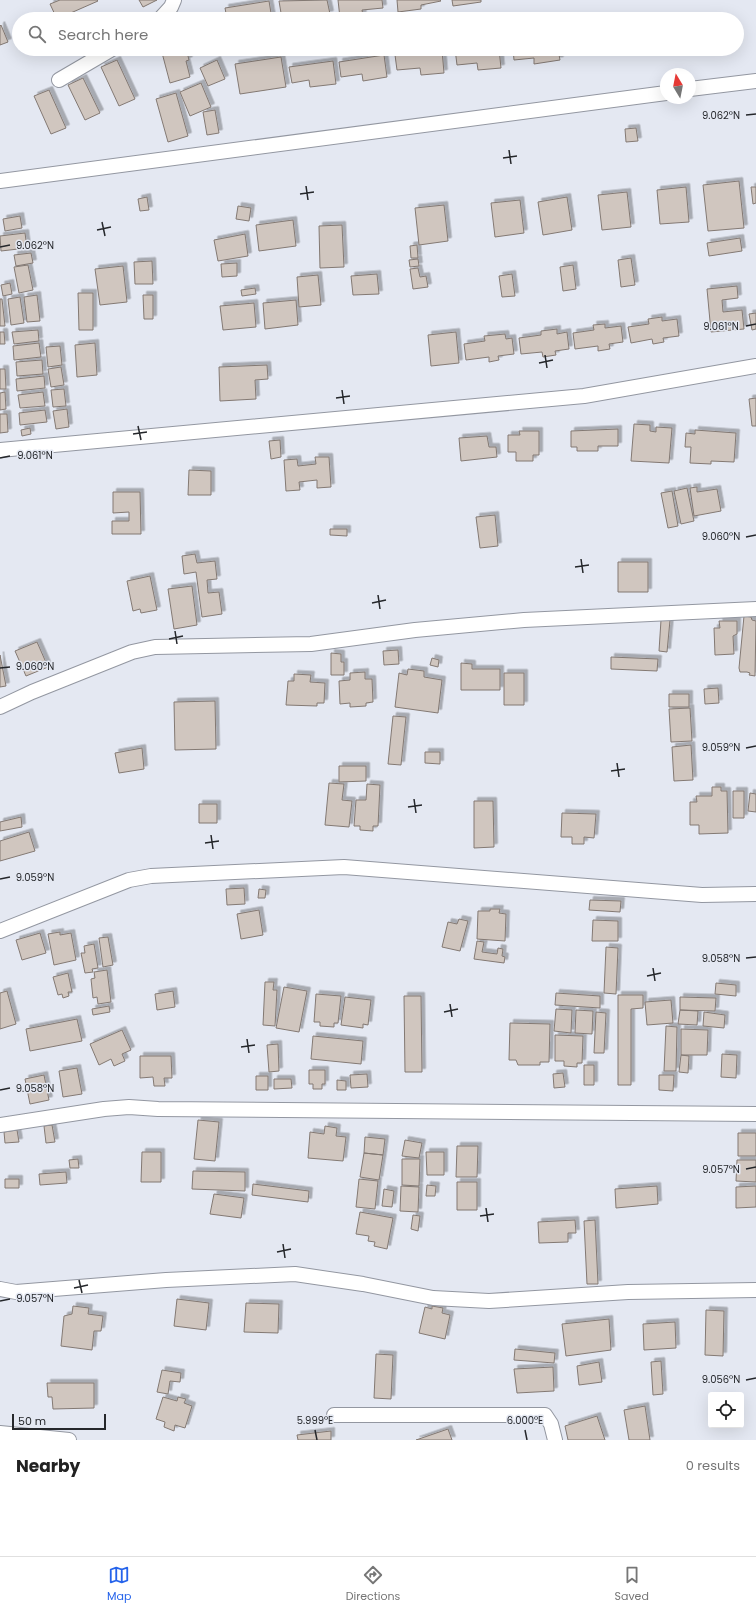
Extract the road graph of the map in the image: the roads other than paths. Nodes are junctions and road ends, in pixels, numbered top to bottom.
1 (174, 0) edge
2 (166, 12) edge
3 (100, 56) edge
4 (59, 80) dead end
5 (756, 81) edge
6 (696, 88) edge
7 (660, 94) edge
8 (0, 181) edge
9 (756, 366) edge
10 (0, 450) edge
11 (756, 609) edge
12 (0, 707) edge
13 (756, 894) edge
14 (0, 931) edge
15 (756, 1114) edge
16 (0, 1124) edge
17 (0, 1289) edge
18 (756, 1290) edge
19 (334, 1415) dead end
20 (0, 1433) edge
21 (69, 1440) edge
22 (554, 1440) edge

1 - 2 street
3 - 4 street
5 - 6 street
7 - 8 street
9 - 10 street
11 - 12 street
13 - 14 street
15 - 16 street
17 - 18 street
19 - 22 street
20 - 21 street

